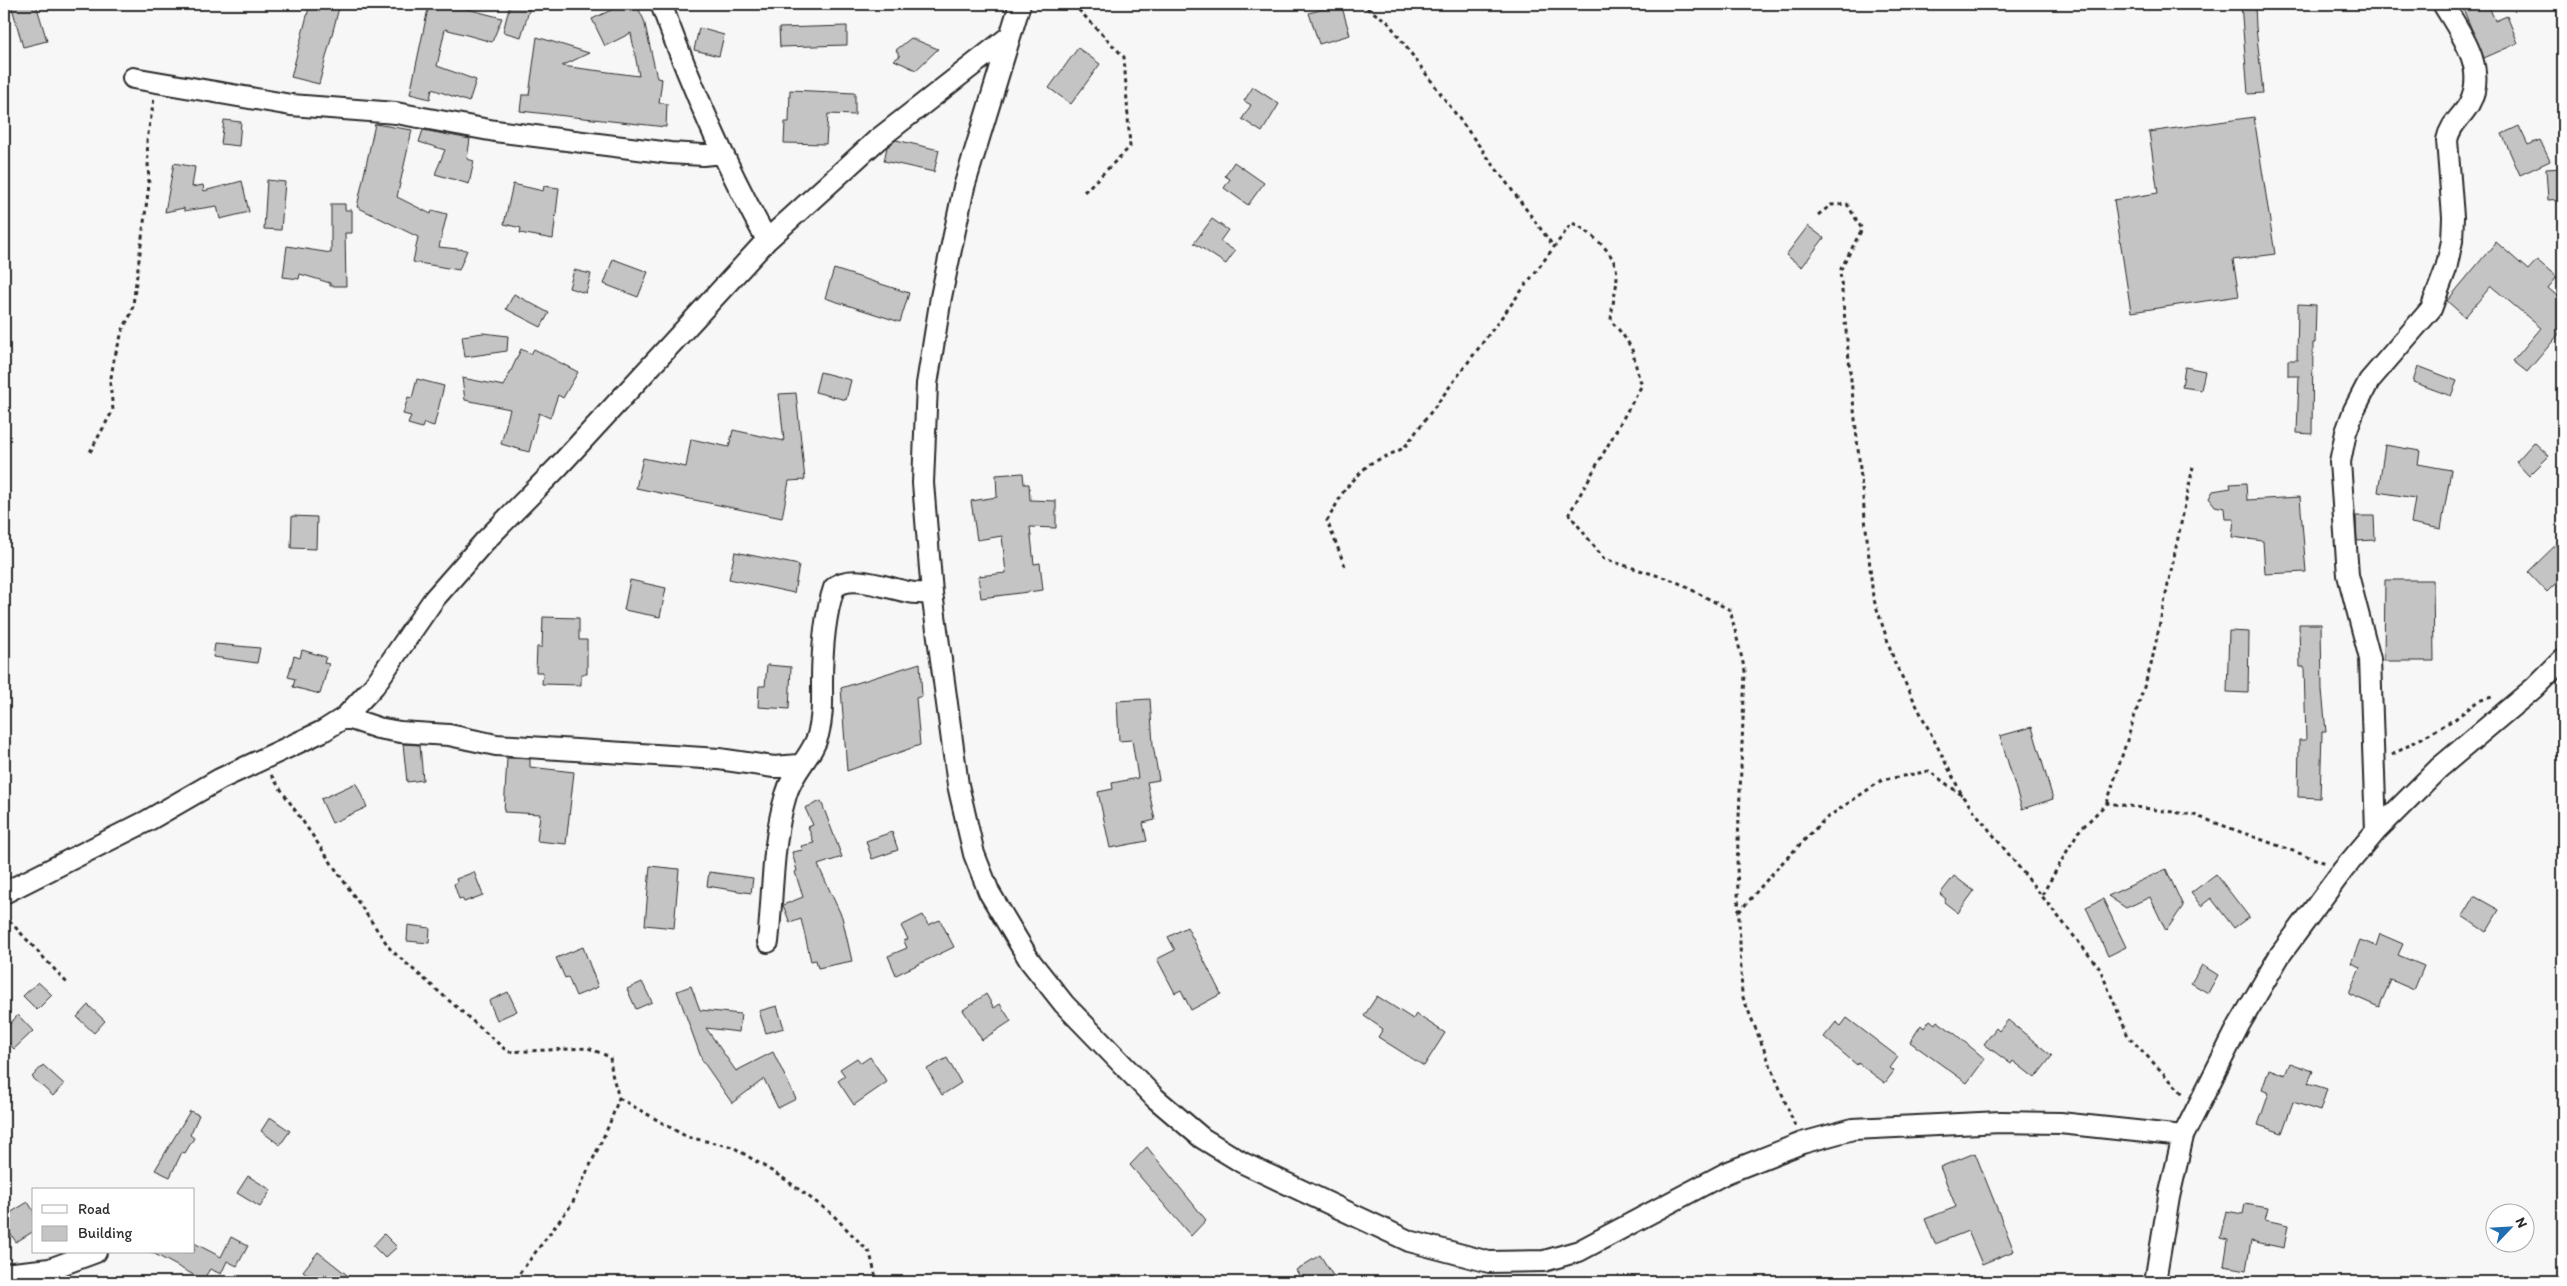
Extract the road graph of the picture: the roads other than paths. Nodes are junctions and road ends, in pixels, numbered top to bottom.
1 (660, 4) edge
2 (1020, 4) edge
3 (2443, 4) edge
4 (1010, 36) junction
5 (133, 78) dead end
6 (722, 153) junction
7 (767, 240) junction
8 (932, 593) junction
9 (2563, 660) edge
10 (345, 717) junction
11 (799, 765) junction
12 (2376, 831) junction
13 (4, 893) edge
14 (768, 942) dead end
15 (2183, 1136) junction
16 (91, 1254) edge
17 (4, 1274) edge
18 (2155, 1282) edge

1 - 6 street
2 - 4 street
3 - 12 street
4 - 7 street
4 - 8 street
5 - 6 street
6 - 7 street
7 - 10 street
8 - 11 street
8 - 15 street
9 - 12 street
10 - 11 street
10 - 13 street
11 - 14 street
12 - 15 street
15 - 18 street
16 - 17 street

